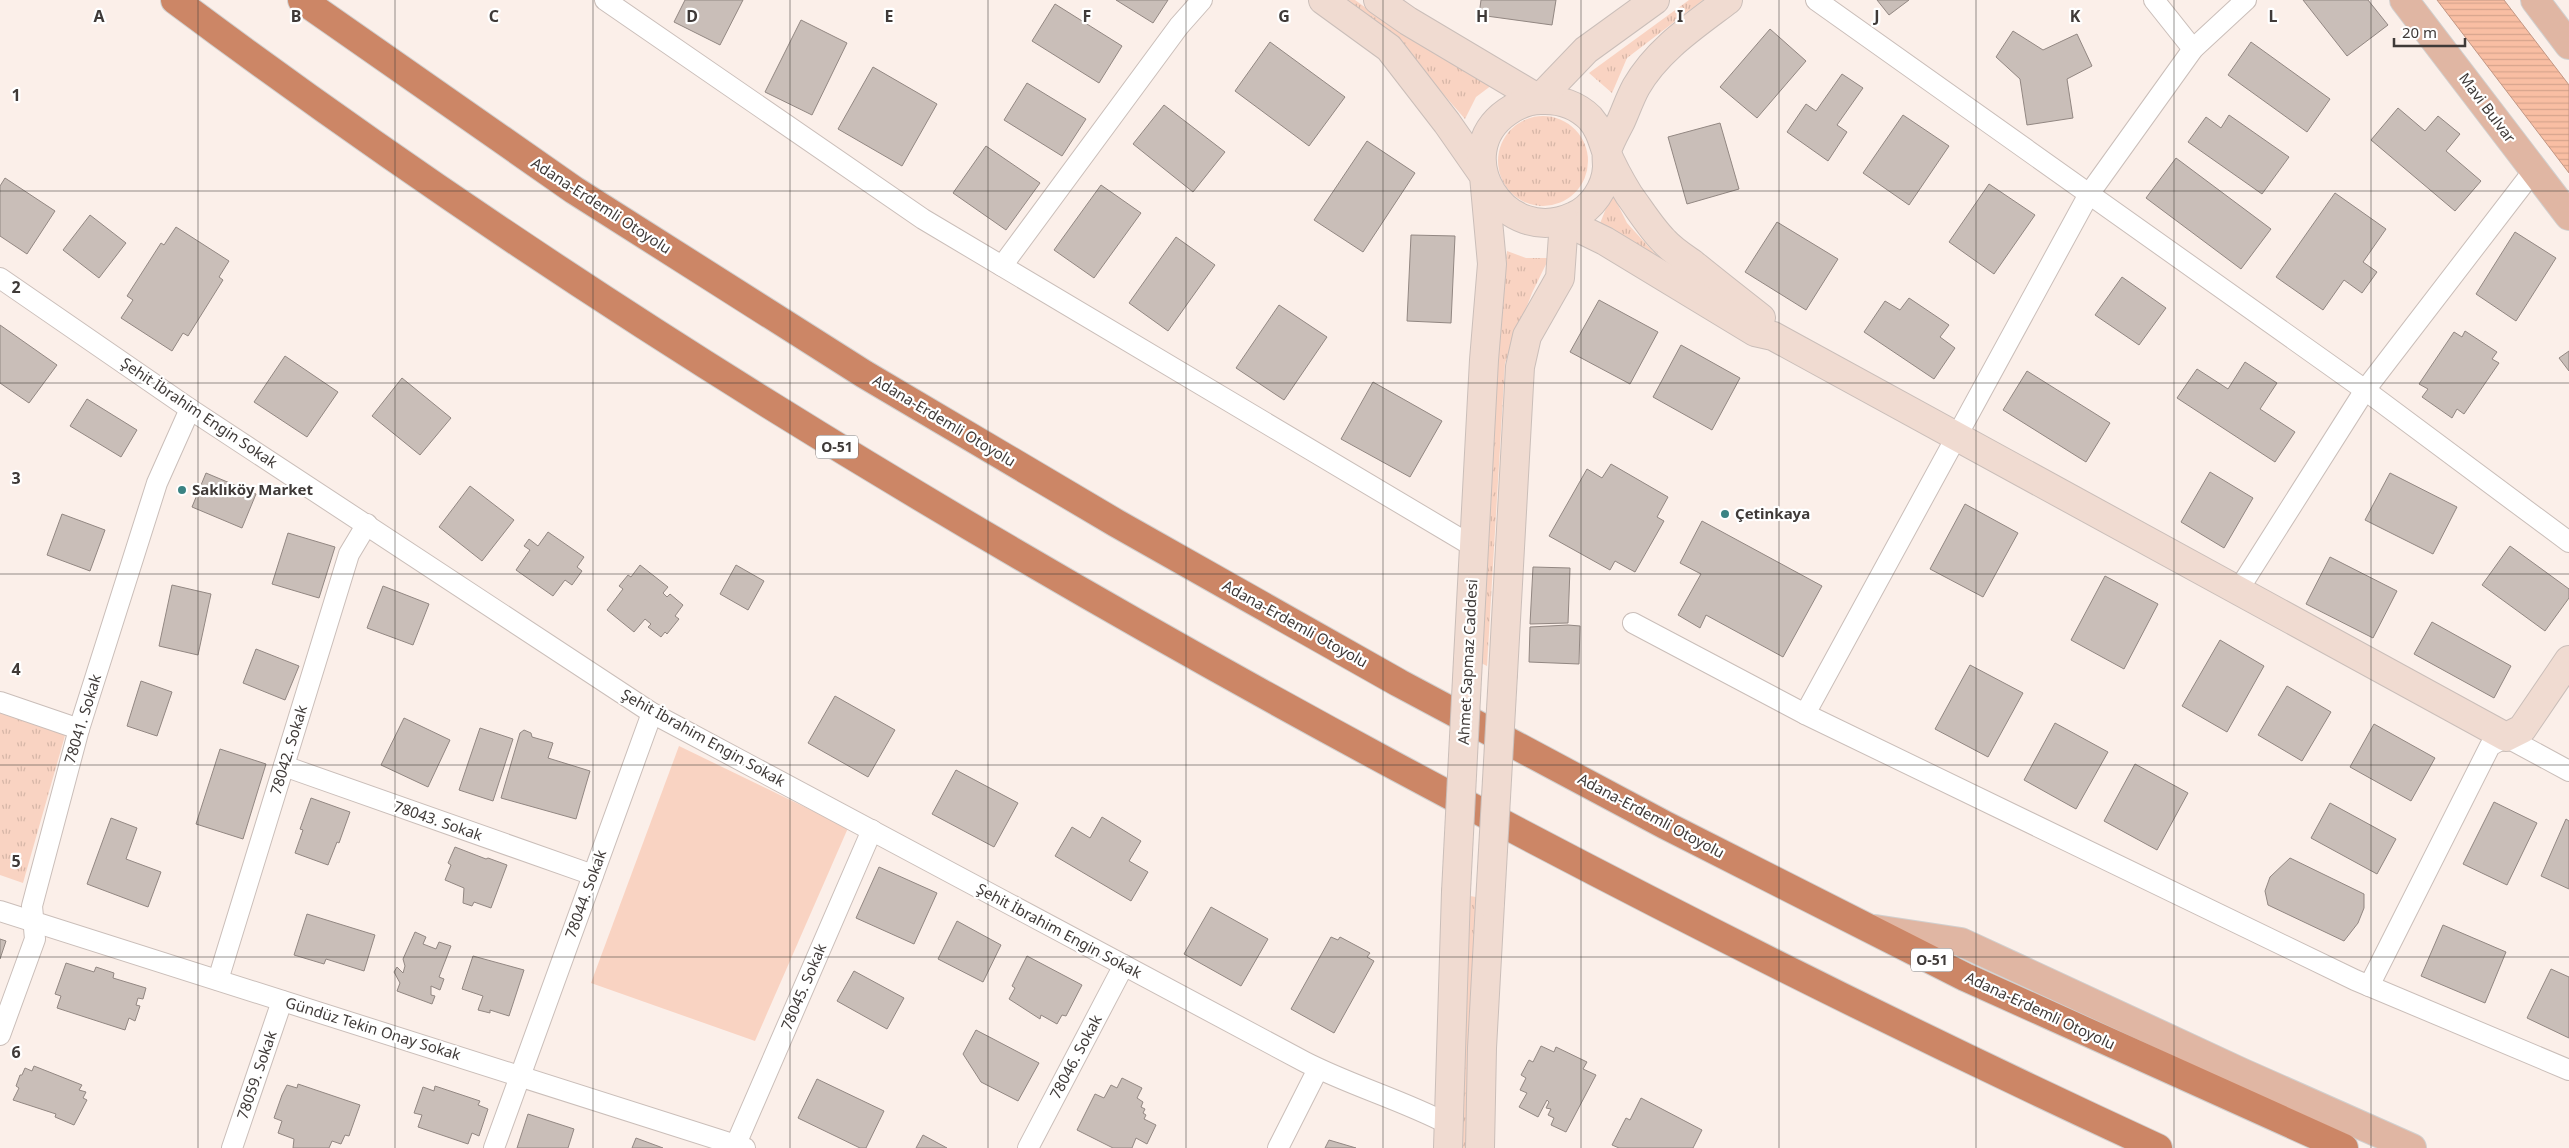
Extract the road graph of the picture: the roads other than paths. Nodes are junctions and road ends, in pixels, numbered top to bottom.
1 (175, 0) edge
2 (302, 0) edge
3 (605, 0) edge
4 (1202, 0) edge
5 (1322, 0) edge
6 (1378, 0) edge
7 (1655, 0) edge
8 (1728, 0) edge
9 (1816, 0) edge
10 (2154, 0) edge
11 (2246, 0) edge
12 (2404, 0) edge
13 (2535, 0) edge
14 (2569, 45) edge
15 (2193, 49) junction
16 (1539, 100) junction
17 (1607, 152) junction
18 (2534, 170) junction
19 (1484, 176) junction
20 (2089, 194) junction
21 (2569, 216) edge
22 (1564, 221) junction
23 (1002, 266) junction
24 (0, 278) edge
25 (1773, 336) junction
26 (2365, 390) junction
27 (190, 409) junction
28 (1956, 437) junction
29 (366, 524) junction
30 (2569, 542) edge
31 (1474, 547) junction
32 (2237, 592) junction
33 (1633, 623) dead end
34 (2569, 660) edge
35 (0, 702) edge
36 (652, 713) junction
37 (1805, 714) junction
38 (79, 729) junction
39 (2506, 737) junction
40 (284, 766) junction
41 (2569, 771) edge
42 (872, 830) junction
43 (592, 875) junction
44 (0, 911) edge
45 (32, 922) junction
46 (1868, 928) junction
47 (1124, 965) junction
48 (218, 980) junction
49 (2369, 986) junction
50 (282, 1001) junction
51 (0, 1035) edge
52 (1318, 1069) junction
53 (2569, 1070) edge
54 (521, 1075) junction
55 (1448, 1136) edge
56 (740, 1146) edge
57 (232, 1148) edge
58 (494, 1148) edge
59 (1028, 1148) edge
60 (1278, 1148) edge
61 (1480, 1148) edge
62 (2158, 1148) edge
63 (2344, 1148) edge
64 (2412, 1148) edge

1 - 62 highway, O-51
2 - 46 highway, Adana-Erdemli Otoyolu / O-51
3 - 23 street
4 - 23 street
5 - 19 main road
6 - 16 main road
7 - 16 main road
8 - 17 main road
9 - 20 street
10 - 15 street
11 - 15 street
12 - 18 main road, Mavi Bulvar
13 - 14 main road
15 - 20 street
16 - 17 main road
16 - 19 main road
17 - 22 main road
17 - 25 main road
18 - 21 main road, Mavi Bulvar
18 - 26 street
19 - 22 main road
19 - 31 main road, Ahmet Sapmaz Caddesi
20 - 26 street
20 - 28 street
22 - 25 main road
22 - 61 main road, bridge
23 - 31 street
24 - 27 street, Şehit İbrahim Engin Sokak
25 - 28 main road
26 - 30 street
26 - 32 street
27 - 29 street, Şehit İbrahim Engin Sokak
27 - 38 street, 78041. Sokak
28 - 32 main road
28 - 37 street
29 - 36 street, Şehit İbrahim Engin Sokak
29 - 40 street, 78042. Sokak
31 - 55 main road, Ahmet Sapmaz Caddesi, bridge
32 - 39 main road
33 - 37 street
34 - 39 main road
35 - 38 street
36 - 42 street, Şehit İbrahim Engin Sokak
36 - 43 street, 78044. Sokak
37 - 49 street
38 - 45 street, 78041. Sokak
39 - 41 street
39 - 49 street
40 - 43 street, 78043. Sokak
40 - 48 street, 78042. Sokak
42 - 47 street, Şehit İbrahim Engin Sokak
42 - 56 street, 78045. Sokak
43 - 54 street, 78044. Sokak
44 - 45 street, Gündüz Tekin Onay Sokak
45 - 48 street, Gündüz Tekin Onay Sokak
45 - 51 street, 78041. Sokak
46 - 63 highway, Adana-Erdemli Otoyolu / O-51
46 - 64 main road
47 - 52 street, Şehit İbrahim Engin Sokak
47 - 59 street, 78046. Sokak
48 - 50 street, Gündüz Tekin Onay Sokak
49 - 53 street
50 - 54 street, Gündüz Tekin Onay Sokak
50 - 57 street, 78059. Sokak
52 - 55 street, Şehit İbrahim Engin Sokak
52 - 60 street
54 - 56 street, Gündüz Tekin Onay Sokak
54 - 58 street, 78044. Sokak

